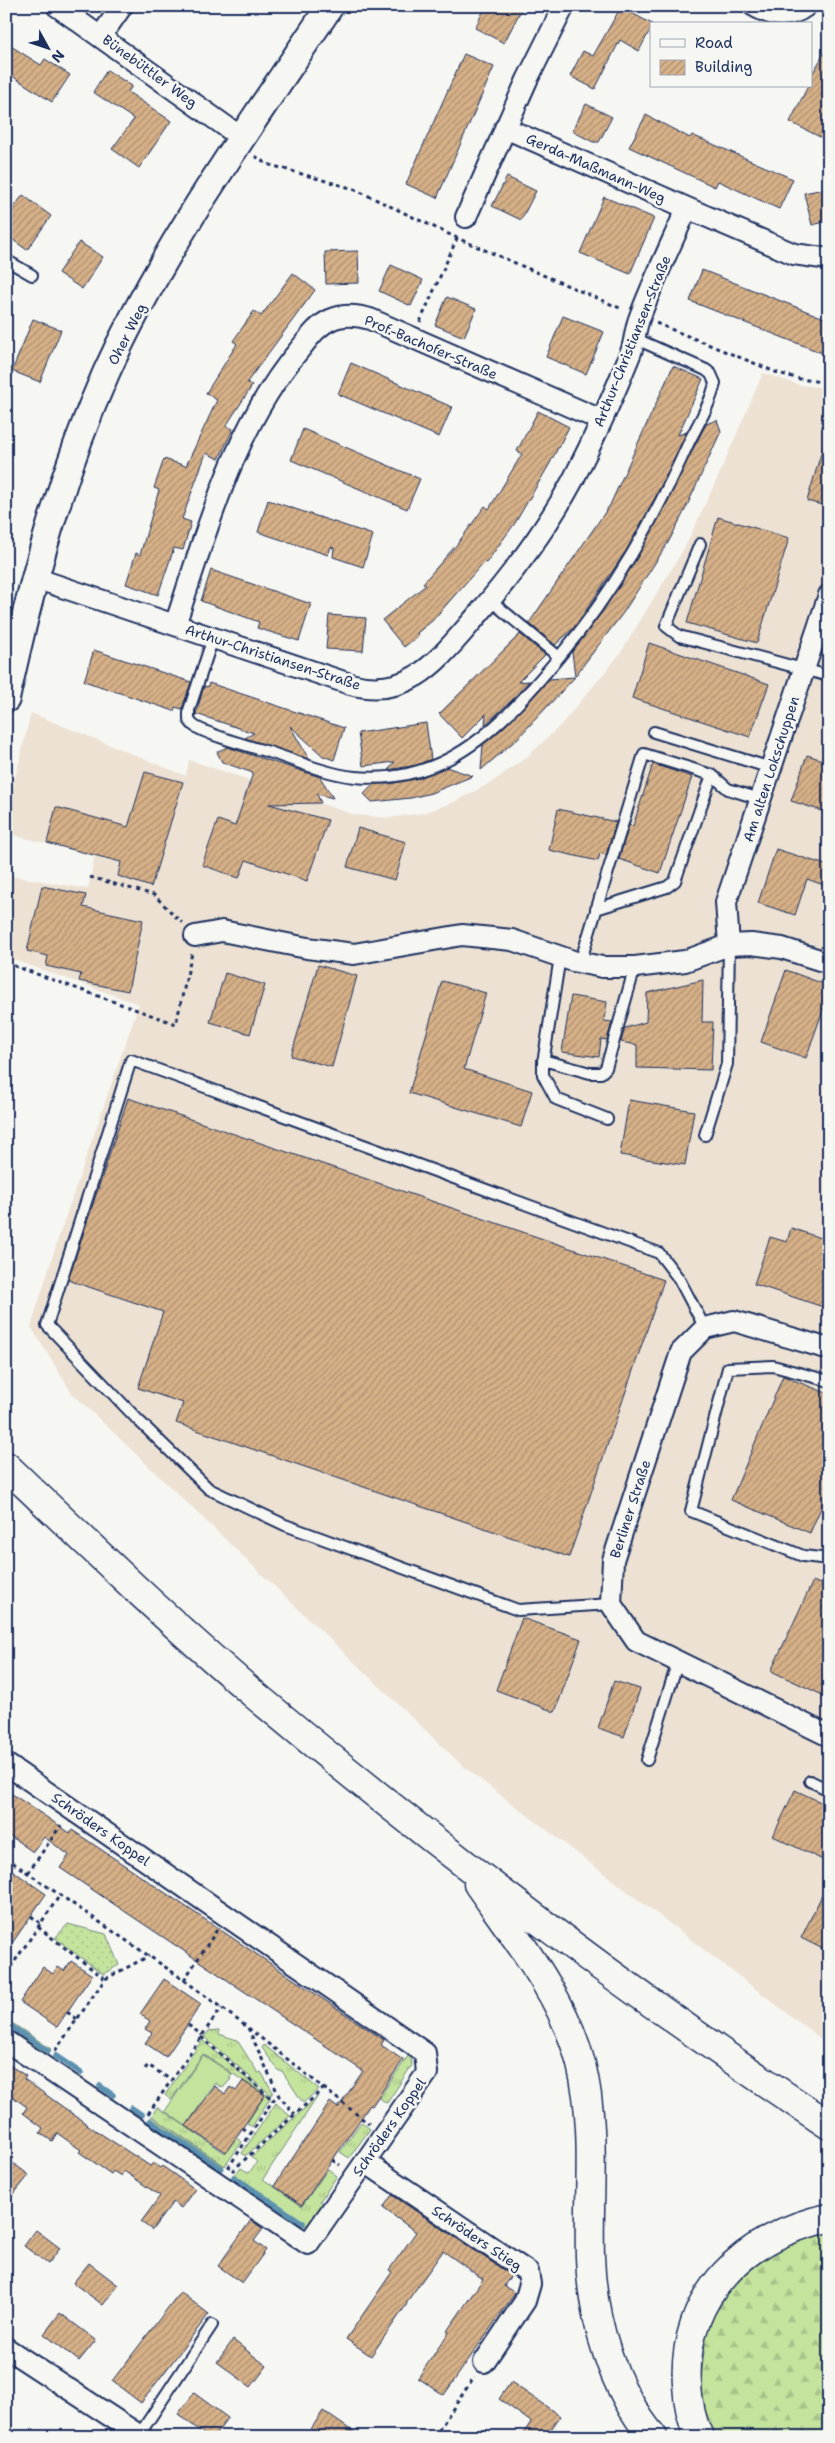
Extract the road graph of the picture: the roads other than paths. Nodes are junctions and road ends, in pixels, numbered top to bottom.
1 (57, 6) edge
2 (122, 6) edge
3 (330, 6) edge
4 (564, 6) edge
5 (754, 6) edge
6 (806, 6) edge
7 (101, 36) junction
8 (505, 128) junction
9 (240, 142) junction
10 (688, 208) junction
11 (466, 217) road end
12 (829, 259) edge
13 (6, 260) edge
14 (32, 275) dead end
15 (634, 338) junction
16 (601, 420) junction
17 (700, 544) dead end
18 (35, 578) junction
19 (829, 595) edge
20 (490, 600) junction
21 (14, 623) edge
22 (175, 625) junction
23 (213, 638) junction
24 (559, 657) junction
25 (804, 668) junction
26 (829, 676) edge
27 (6, 699) edge
28 (654, 732) dead end
29 (771, 768) junction
30 (712, 775) junction
31 (760, 800) junction
32 (596, 909) junction
33 (195, 936) road end
34 (728, 945) junction
35 (560, 956) junction
36 (580, 963) junction
37 (829, 963) edge
38 (635, 967) junction
39 (543, 1060) junction
40 (607, 1119) dead end
41 (704, 1135) dead end
42 (705, 1328) junction
43 (829, 1350) edge
44 (829, 1381) edge
45 (6, 1466) edge
46 (829, 1559) edge
47 (611, 1604) junction
48 (678, 1661) junction
49 (829, 1736) edge
50 (647, 1760) dead end
51 (6, 1764) edge
52 (810, 1780) dead end
53 (829, 1790) edge
54 (463, 1862) junction
55 (6, 2041) edge
56 (829, 2125) edge
57 (365, 2162) junction
58 (829, 2218) edge
59 (212, 2325) dead end
60 (6, 2348) edge
61 (484, 2362) road end
62 (141, 2436) edge
63 (652, 2437) edge
64 (699, 2437) edge

1 - 7 street, Bünebüttler Weg
2 - 7 street
3 - 9 street, Oher Weg
4 - 8 street
5 - 6 street
7 - 9 street, Bünebüttler Weg
8 - 10 street, Gerda-Maßmann-Weg
8 - 11 street
9 - 18 street, Oher Weg
10 - 12 street
10 - 15 street, Arthur-Christiansen-Straße
13 - 14 lane
15 - 16 street, Arthur-Christiansen-Straße
15 - 24 lane
16 - 20 street, Arthur-Christiansen-Straße
16 - 22 street, Prof.-Bachofer-Straße
17 - 25 lane
18 - 21 street, Oher Weg
18 - 22 street, Arthur-Christiansen-Straße
19 - 25 street, Am alten Lokschuppen
20 - 23 street, Arthur-Christiansen-Straße
20 - 24 lane
21 - 27 street, Oher Weg
22 - 23 street, Arthur-Christiansen-Straße
23 - 24 lane
25 - 26 lane
25 - 29 street, Am alten Lokschuppen
28 - 29 lane
29 - 31 street, Am alten Lokschuppen
30 - 31 lane
30 - 32 lane
30 - 32 lane
31 - 34 street, Am alten Lokschuppen
32 - 36 lane
33 - 35 street
34 - 37 street
34 - 38 street
34 - 41 lane
35 - 36 street
35 - 39 lane
36 - 38 street
38 - 39 lane
39 - 40 lane
42 - 43 street
42 - 47 street, Berliner Straße
42 - 47 lane
44 - 46 lane
45 - 54 highway
47 - 48 street
48 - 49 street
48 - 50 lane
51 - 57 street, Schröders Koppel
52 - 53 lane
54 - 56 highway
54 - 63 highway
55 - 57 street, Schröders Koppel
57 - 61 street, Schröders Stieg
58 - 64 highway
59 - 62 lane
60 - 62 street

